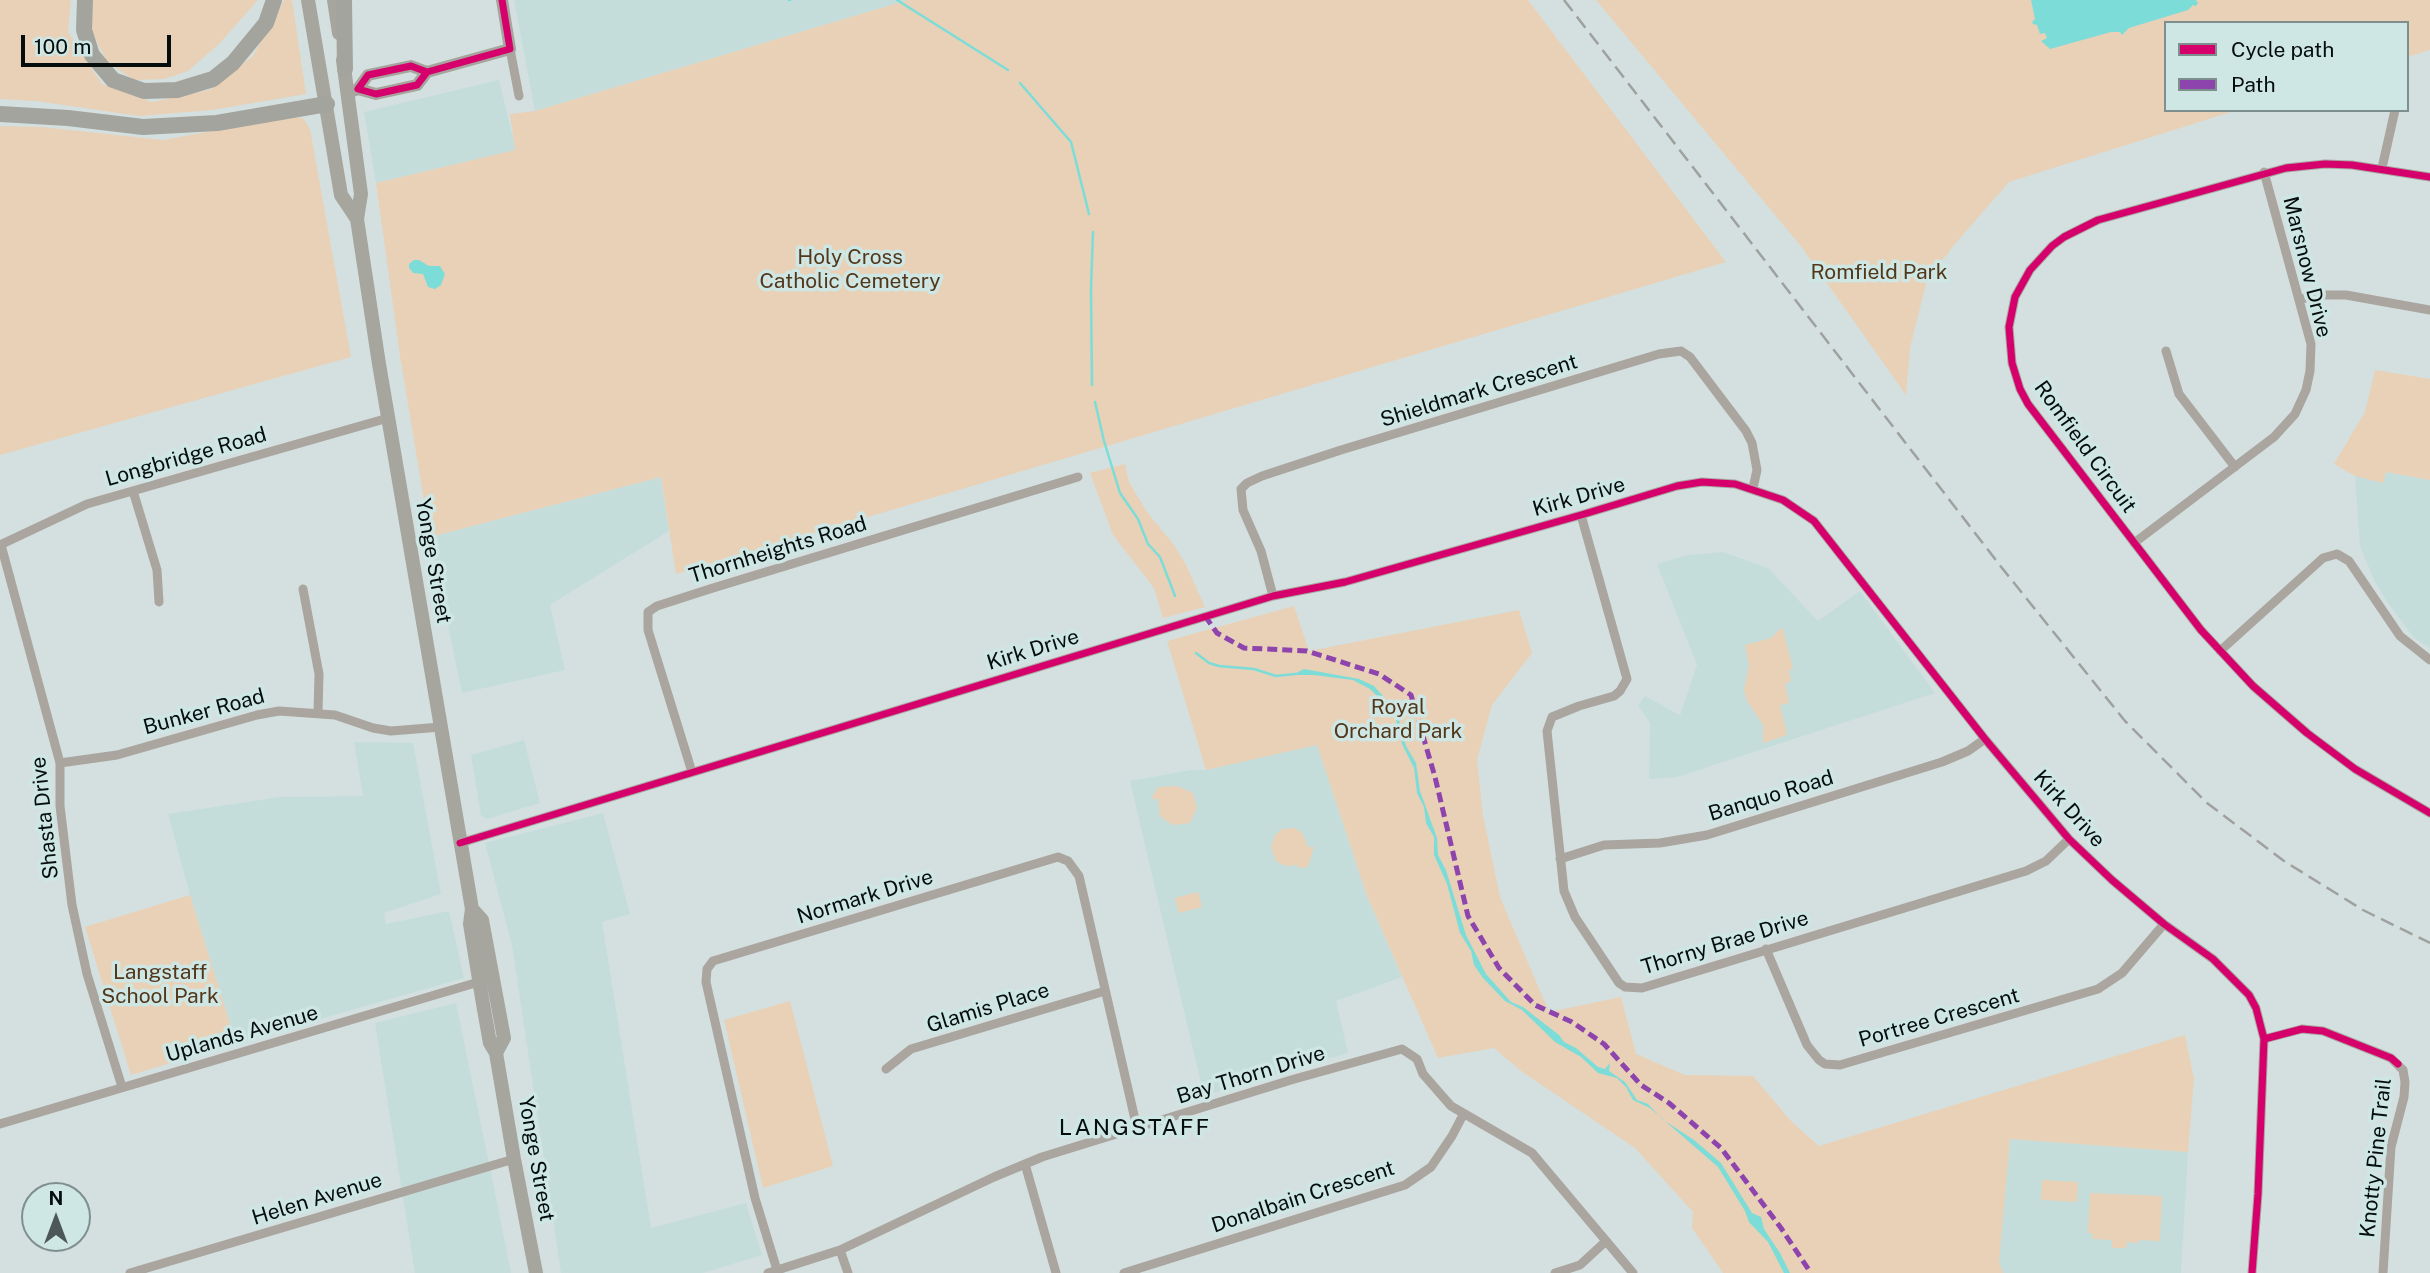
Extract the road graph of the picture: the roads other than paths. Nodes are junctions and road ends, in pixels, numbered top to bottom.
1 (85, 0) edge
2 (274, 0) edge
3 (308, 0) edge
4 (334, 0) edge
5 (344, 0) edge
6 (502, 0) edge
7 (510, 49) junction
8 (345, 69) junction
9 (427, 72) junction
10 (353, 91) junction
11 (519, 96) dead end
12 (327, 104) junction
13 (2395, 112) edge
14 (0, 114) edge
15 (2382, 168) junction
16 (2264, 172) junction
17 (2430, 177) edge
18 (357, 219) junction
19 (2300, 299) junction
20 (2430, 310) edge
21 (2166, 351) dead end
22 (388, 418) junction
23 (2235, 467) junction
24 (1078, 477) dead end
25 (1753, 488) junction
26 (133, 491) junction
27 (1581, 515) junction
28 (2134, 542) junction
29 (1, 545) edge
30 (303, 589) dead end
31 (1273, 596) junction
32 (159, 602) dead end
33 (2220, 651) junction
34 (2430, 660) edge
35 (318, 713) junction
36 (441, 727) junction
37 (1985, 739) junction
38 (60, 762) junction
39 (692, 772) junction
40 (2430, 813) edge
41 (2069, 839) junction
42 (460, 843) junction
43 (1560, 859) junction
44 (2164, 923) junction
45 (1766, 949) junction
46 (486, 980) junction
47 (1105, 991) junction
48 (2264, 1039) junction
49 (886, 1069) dead end
50 (122, 1087) junction
51 (1463, 1115) junction
52 (0, 1124) edge
53 (1137, 1128) junction
54 (514, 1159) junction
55 (1025, 1164) junction
56 (1605, 1242) junction
57 (840, 1250) junction
58 (772, 1272) edge
59 (130, 1273) edge
60 (536, 1273) edge
61 (848, 1273) edge
62 (1056, 1273) edge
63 (1125, 1273) edge
64 (1555, 1273) edge
65 (1633, 1273) edge
66 (2252, 1273) edge
67 (2383, 1273) edge

1 - 2 highway
3 - 12 main road, Yonge Street
4 - 8 main road, Yonge Street
5 - 8 highway
6 - 7 street
7 - 9 street
7 - 11 street
8 - 10 main road, Yonge Street
9 - 10 street
9 - 10 street
10 - 12 main road
10 - 18 main road, Yonge Street
12 - 14 highway
12 - 18 main road, Yonge Street
13 - 15 street
15 - 16 street, Romfield Circuit
15 - 17 street, Romfield Circuit
16 - 19 street, Marsnow Drive
16 - 28 street, Romfield Circuit
18 - 22 main road, Yonge Street
19 - 20 street
19 - 23 street, Marsnow Drive
21 - 23 street
22 - 26 street, Longbridge Road
22 - 36 main road, Yonge Street
23 - 28 street, Marsnow Drive
24 - 39 street, Thornheights Road
25 - 27 street, Kirk Drive
25 - 31 street, Shieldmark Crescent
25 - 37 street, Kirk Drive
26 - 29 street, Longbridge Road
26 - 32 street
27 - 31 street, Kirk Drive
27 - 43 street, Thorny Brae Drive
28 - 33 street, Romfield Circuit
29 - 38 street, Shasta Drive
30 - 35 street
31 - 39 street, Kirk Drive
33 - 34 street
33 - 40 street, Romfield Circuit
35 - 36 street, Bunker Road
35 - 38 street, Bunker Road
36 - 42 main road, Yonge Street
37 - 41 street, Kirk Drive
37 - 43 street, Banquo Road
38 - 50 street, Shasta Drive
39 - 42 street, Kirk Drive
41 - 44 street, Kirk Drive
41 - 45 street, Thorny Brae Drive
42 - 46 main road, Yonge Street
43 - 45 street, Thorny Brae Drive
44 - 45 street, Portree Crescent
44 - 48 street, Kirk Drive
46 - 50 street, Uplands Avenue
46 - 54 main road, Yonge Street
47 - 49 street, Glamis Place
47 - 53 street, Normark Drive
47 - 58 street, Normark Drive
48 - 66 street, Kirk Drive
48 - 67 street, Knotty Pine Trail
50 - 52 street, Uplands Avenue
51 - 53 street, Bay Thorn Drive
51 - 56 street, Bay Thorn Drive
51 - 63 street, Donalbain Crescent
53 - 55 street, Bay Thorn Drive
54 - 59 street, Helen Avenue
54 - 60 main road, Yonge Street
55 - 57 street, Bay Thorn Drive
55 - 62 street
56 - 64 street
56 - 65 street, Bay Thorn Drive
57 - 58 street, Bay Thorn Drive
57 - 61 street

